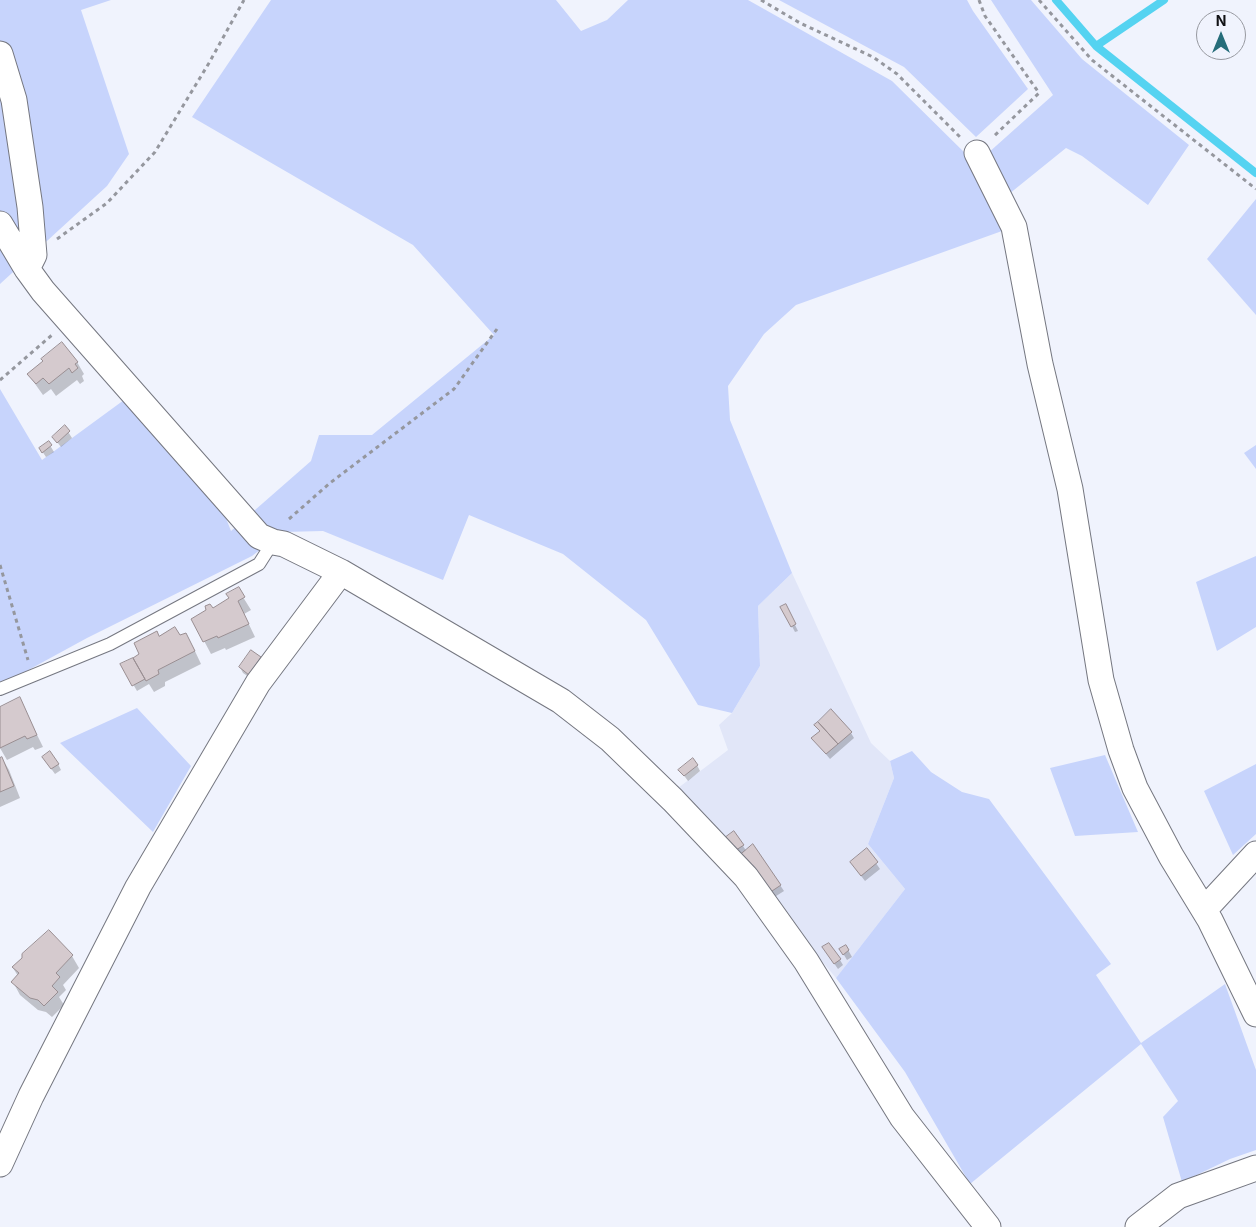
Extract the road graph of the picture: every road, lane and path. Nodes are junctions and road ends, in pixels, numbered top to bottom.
1 (244, 0) edge
2 (761, 0) edge
3 (979, 0) edge
4 (1039, 0) edge
5 (0, 54) edge
6 (977, 153) junction
7 (1256, 189) edge
8 (0, 224) edge
9 (31, 262) junction
10 (70, 320) junction
11 (497, 329) dead end
12 (0, 380) edge
13 (273, 542) junction
14 (0, 565) edge
15 (341, 572) junction
16 (33, 677) junction
17 (0, 689) edge
18 (1256, 854) edge
19 (1204, 910) junction
20 (1256, 1014) edge
21 (0, 1164) edge
22 (1256, 1168) edge
23 (988, 1227) edge
24 (1138, 1227) edge

1 - 9 path
2 - 6 path
3 - 6 path
4 - 7 path
5 - 9 street
6 - 19 street
8 - 9 street
9 - 10 street
10 - 12 path
10 - 13 street
11 - 13 path
13 - 15 street
13 - 16 lane
14 - 16 path
15 - 21 street
15 - 23 street
16 - 17 lane
18 - 19 street
19 - 20 street
22 - 24 street

